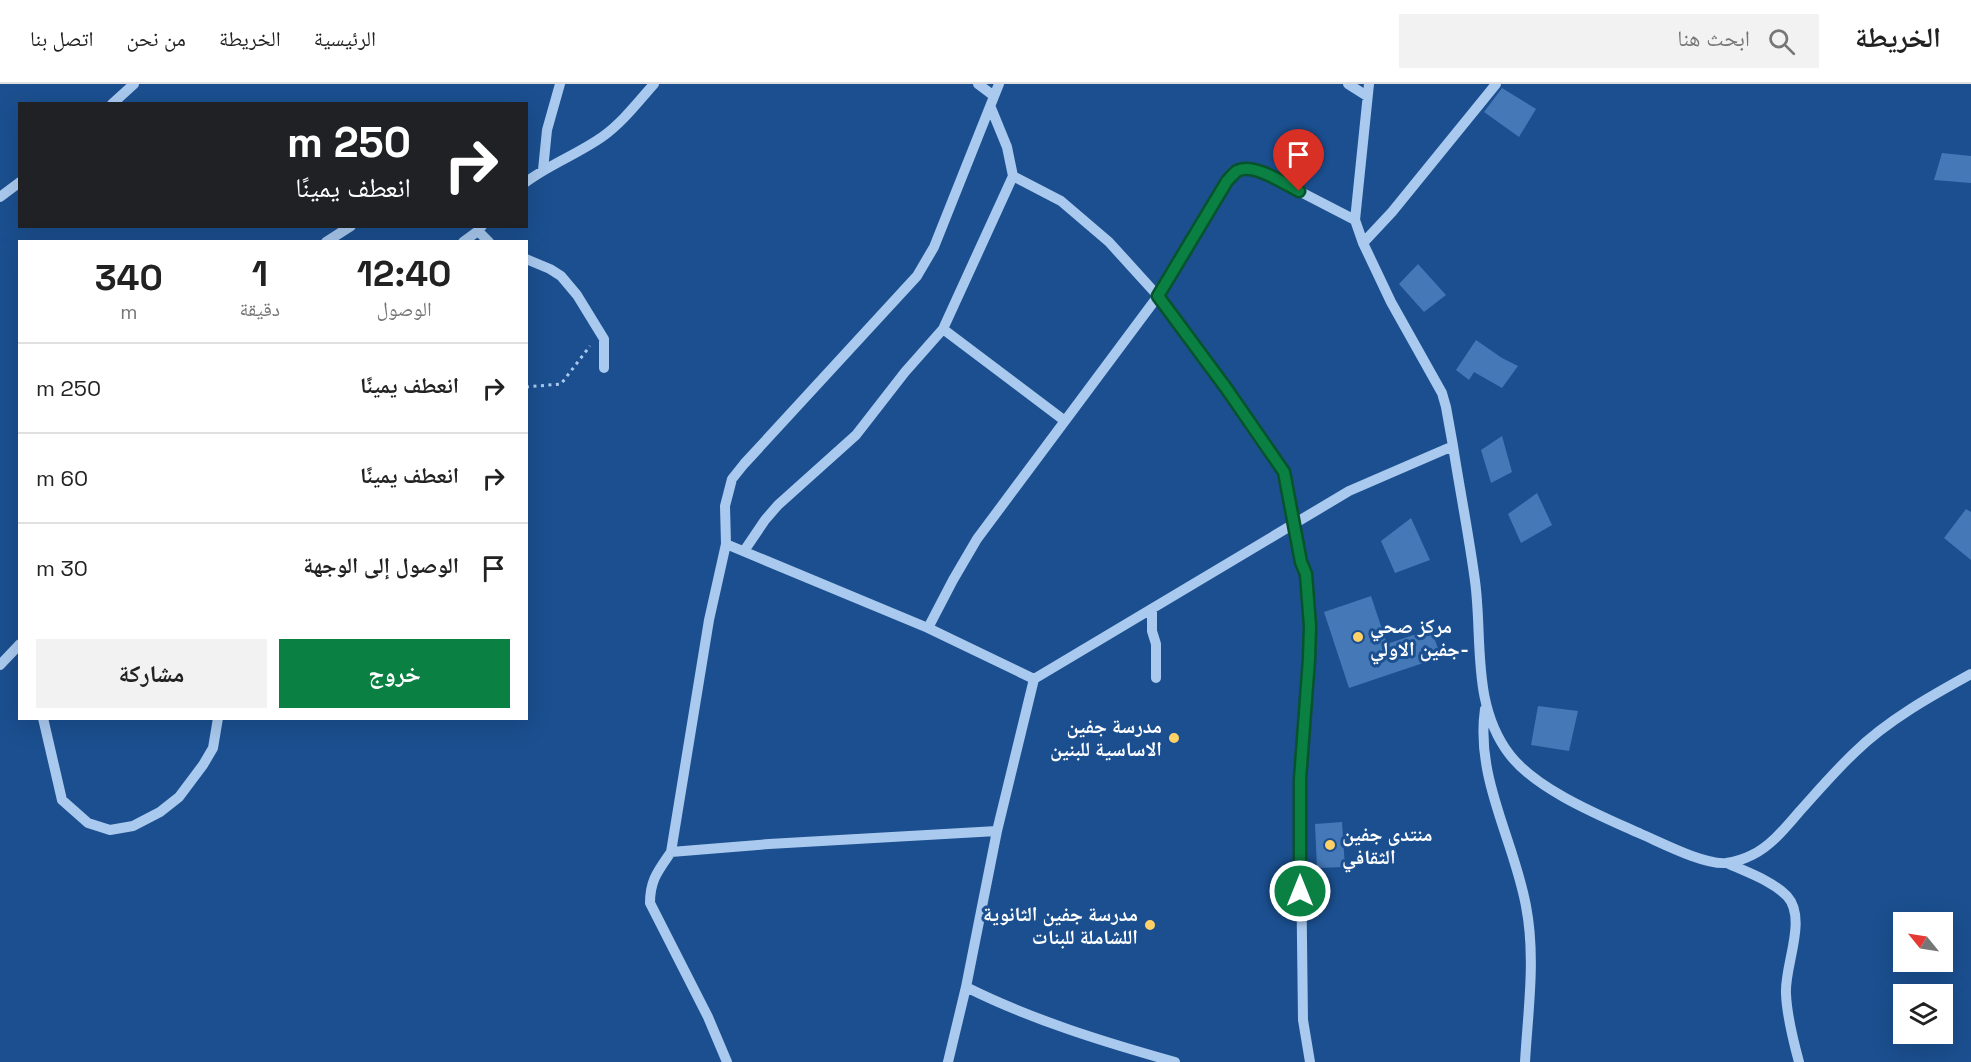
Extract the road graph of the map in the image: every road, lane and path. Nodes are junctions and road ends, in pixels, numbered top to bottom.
1 (134, 84) edge
2 (560, 84) edge
3 (654, 84) edge
4 (978, 84) edge
5 (999, 84) edge
6 (1348, 84) edge
7 (1370, 84) edge
8 (1496, 84) edge
9 (994, 96) junction
10 (1367, 96) junction
11 (114, 102) edge
12 (990, 108) junction
13 (543, 170) junction
14 (1012, 176) junction
15 (528, 181) edge
16 (18, 184) edge
17 (0, 198) edge
18 (1355, 220) junction
19 (348, 228) edge
20 (480, 229) edge
21 (329, 240) edge
22 (466, 240) edge
23 (1363, 243) junction
24 (528, 260) edge
25 (1158, 296) junction
26 (943, 329) junction
27 (600, 332) junction
28 (604, 368) dead end
29 (528, 387) edge
30 (1065, 421) junction
31 (1453, 446) junction
32 (1293, 524) junction
33 (726, 544) junction
34 (744, 551) junction
35 (1152, 609) junction
36 (928, 628) junction
37 (18, 646) edge
38 (0, 665) edge
39 (1971, 674) edge
40 (1156, 678) dead end
41 (1034, 679) junction
42 (1486, 706) junction
43 (43, 720) edge
44 (219, 720) edge
45 (997, 831) junction
46 (671, 852) junction
47 (1727, 863) junction
48 (966, 987) junction
49 (728, 1062) edge
50 (948, 1062) edge
51 (1175, 1062) edge
52 (1310, 1062) edge
53 (1525, 1062) edge
54 (1799, 1062) edge

1 - 11 street
2 - 13 street
3 - 13 street
4 - 9 street
5 - 9 street
6 - 10 street
7 - 10 street
8 - 23 street
9 - 12 street
10 - 18 street
12 - 14 street
12 - 33 street
13 - 15 street
14 - 25 street
14 - 26 street
16 - 17 street
18 - 23 street
18 - 25 street
19 - 21 street
20 - 22 street
23 - 31 street
24 - 27 street
25 - 30 street
25 - 32 street
26 - 30 street
26 - 34 street
27 - 28 street
27 - 29 path
30 - 36 street
31 - 32 street
31 - 42 street
32 - 35 street
32 - 52 street
33 - 34 street
33 - 46 street
34 - 36 street
35 - 40 street
35 - 41 street
36 - 41 street
37 - 38 street
39 - 47 street
41 - 45 street
42 - 47 street
42 - 53 street
43 - 44 street
45 - 46 street
45 - 48 street
46 - 49 street
47 - 54 street
48 - 50 street
48 - 51 street

